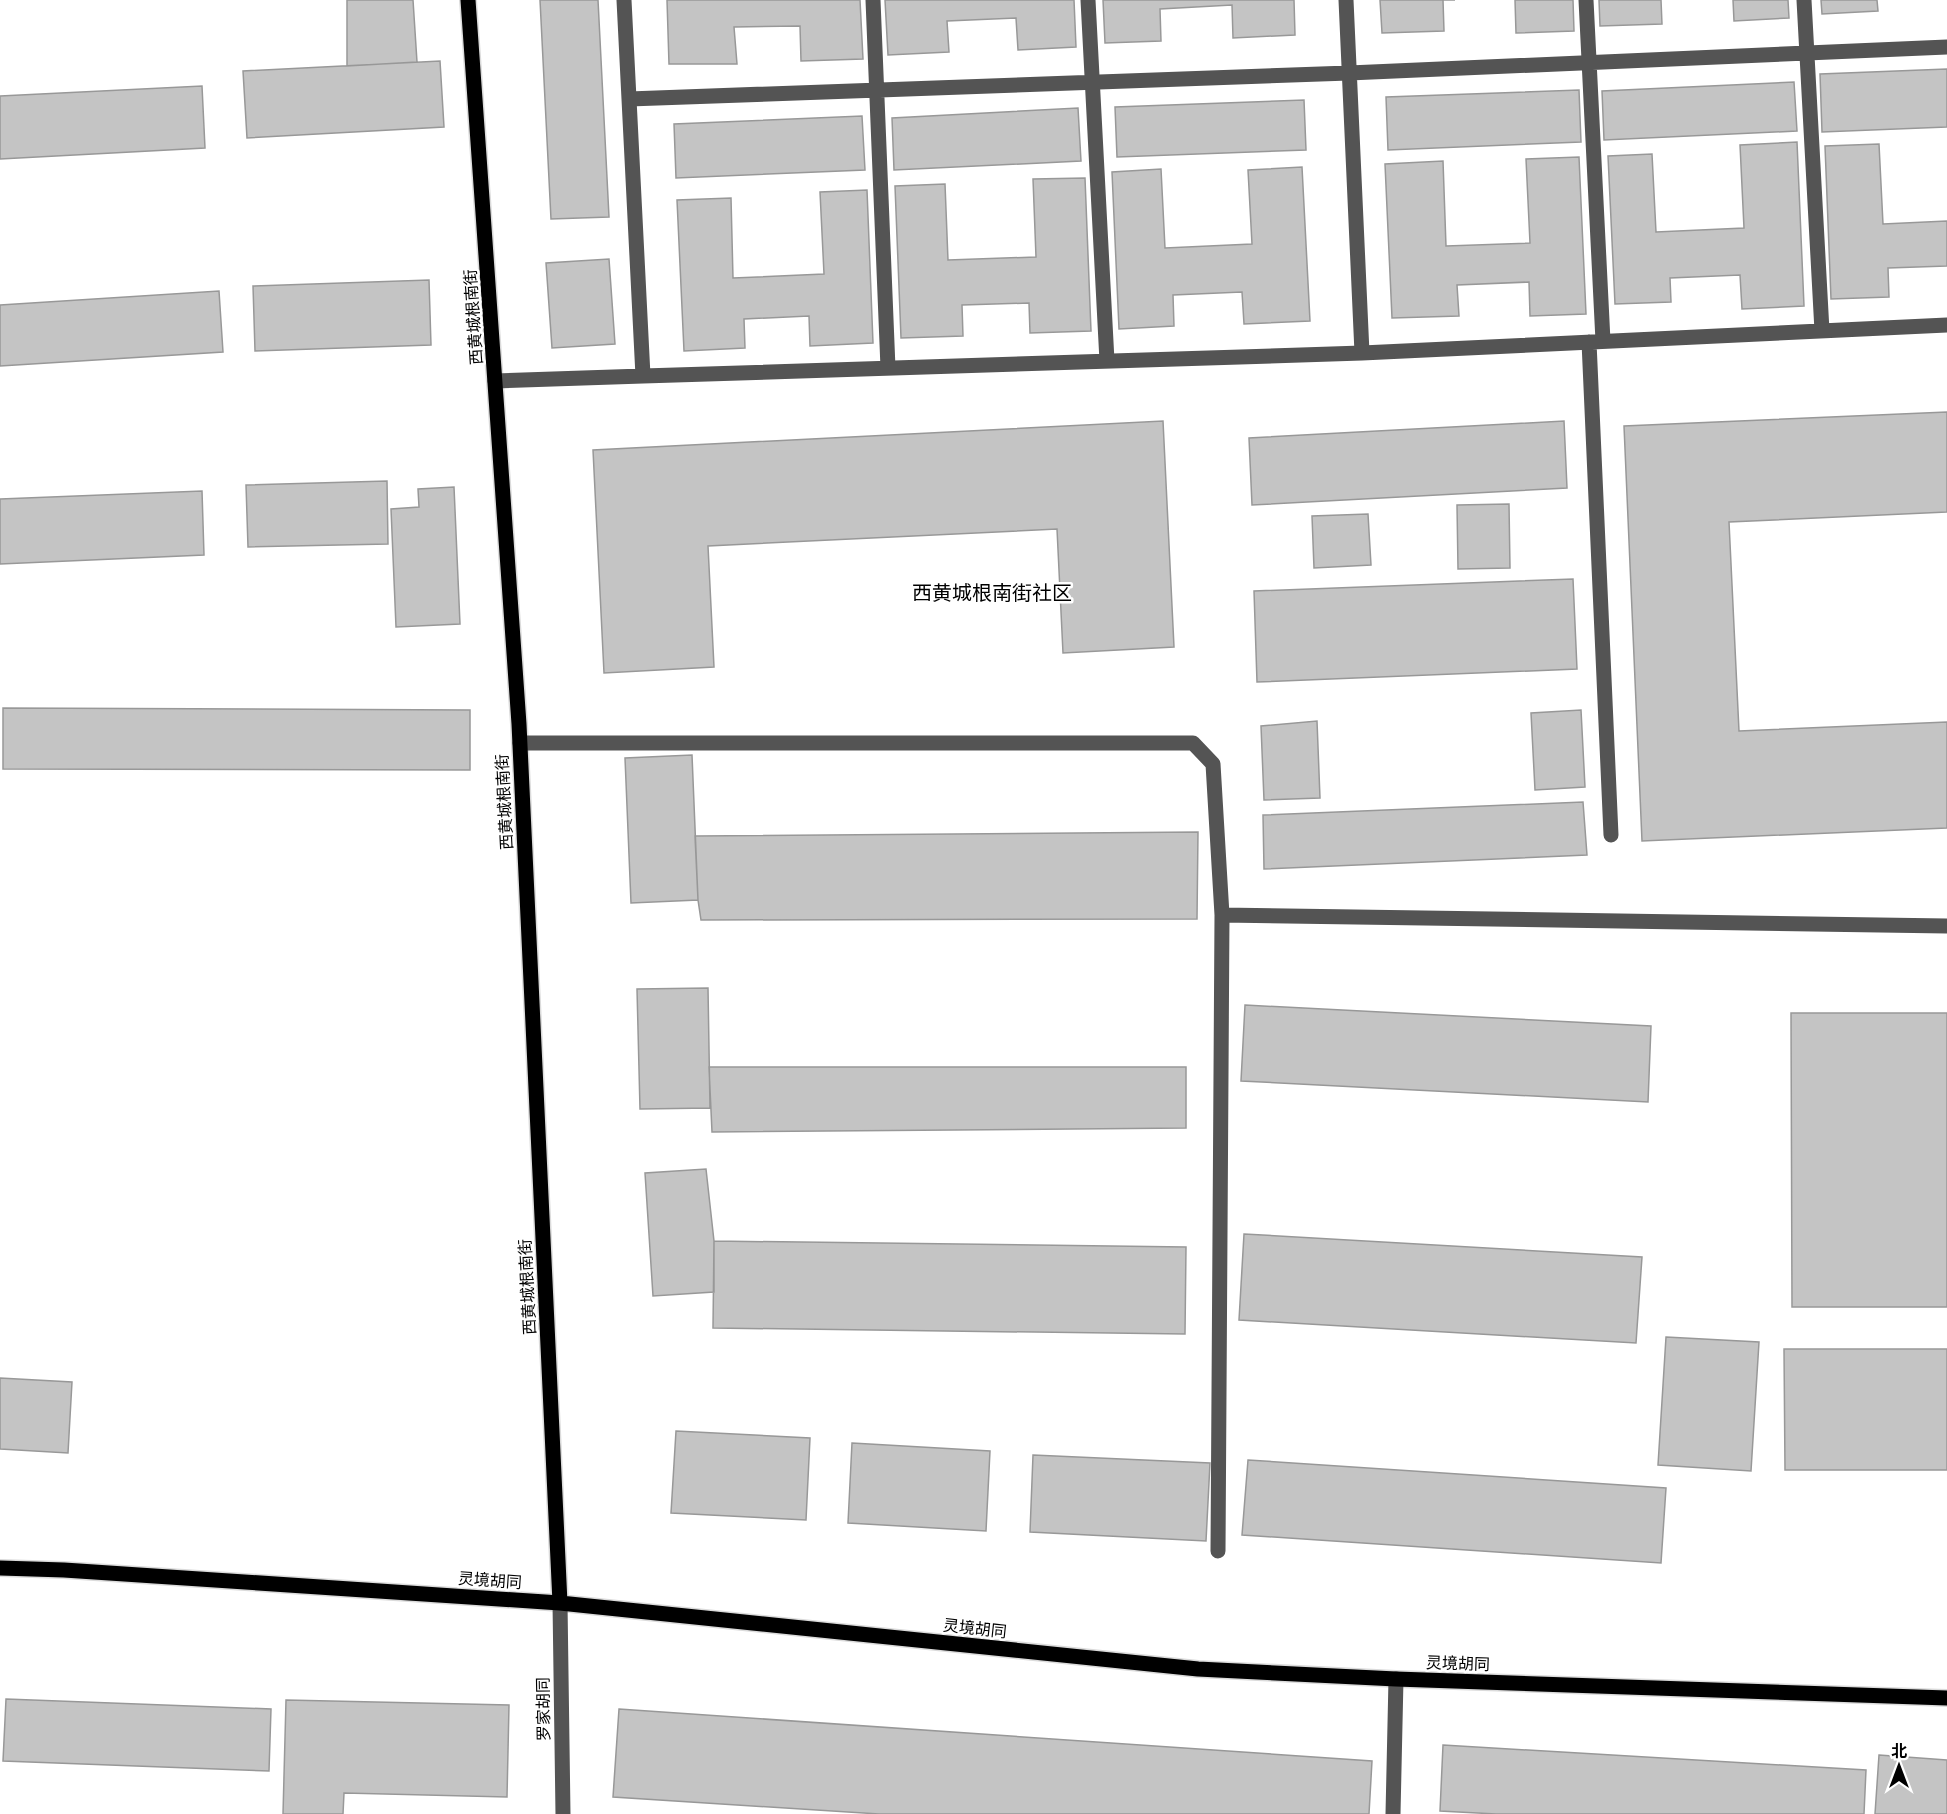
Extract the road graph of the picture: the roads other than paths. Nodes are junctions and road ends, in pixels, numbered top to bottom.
1 (468, 0) edge
2 (624, 0) edge
3 (873, 0) edge
4 (1088, 0) edge
5 (1346, 0) edge
6 (1586, 0) edge
7 (1803, 0) edge
8 (1947, 47) edge
9 (1806, 53) junction
10 (1589, 62) junction
11 (1349, 73) junction
12 (1093, 82) junction
13 (877, 90) junction
14 (629, 99) junction
15 (1947, 325) edge
16 (1821, 331) junction
17 (1596, 342) junction
18 (1362, 353) junction
19 (1107, 361) junction
20 (888, 368) junction
21 (643, 376) junction
22 (495, 381) junction
23 (520, 743) junction
24 (1611, 835) dead end
25 (1222, 915) junction
26 (1947, 926) edge
27 (1218, 1551) dead end
28 (0, 1568) edge
29 (560, 1603) junction
30 (1396, 1679) junction
31 (1947, 1698) edge
32 (563, 1814) edge
33 (1393, 1814) edge

1 - 22 main road, 西黄城根南街
2 - 14 street
3 - 13 street
4 - 12 street
5 - 11 street
6 - 10 street
7 - 9 street
8 - 9 street
9 - 10 street
9 - 16 street
10 - 11 street
10 - 17 street
11 - 12 street
11 - 18 street
12 - 13 street
12 - 19 street
13 - 14 street
13 - 20 street
14 - 21 street
15 - 16 street
16 - 17 street
17 - 18 street
17 - 24 street
18 - 19 street
19 - 20 street
20 - 21 street
21 - 22 street
22 - 23 main road, 西黄城根南街
23 - 25 street
23 - 29 main road, 西黄城根南街
25 - 26 street
25 - 27 street
28 - 29 main road, 灵境胡同
29 - 30 main road, 灵境胡同
29 - 32 street, 罗家胡同
30 - 31 main road, 灵境胡同
30 - 33 street

